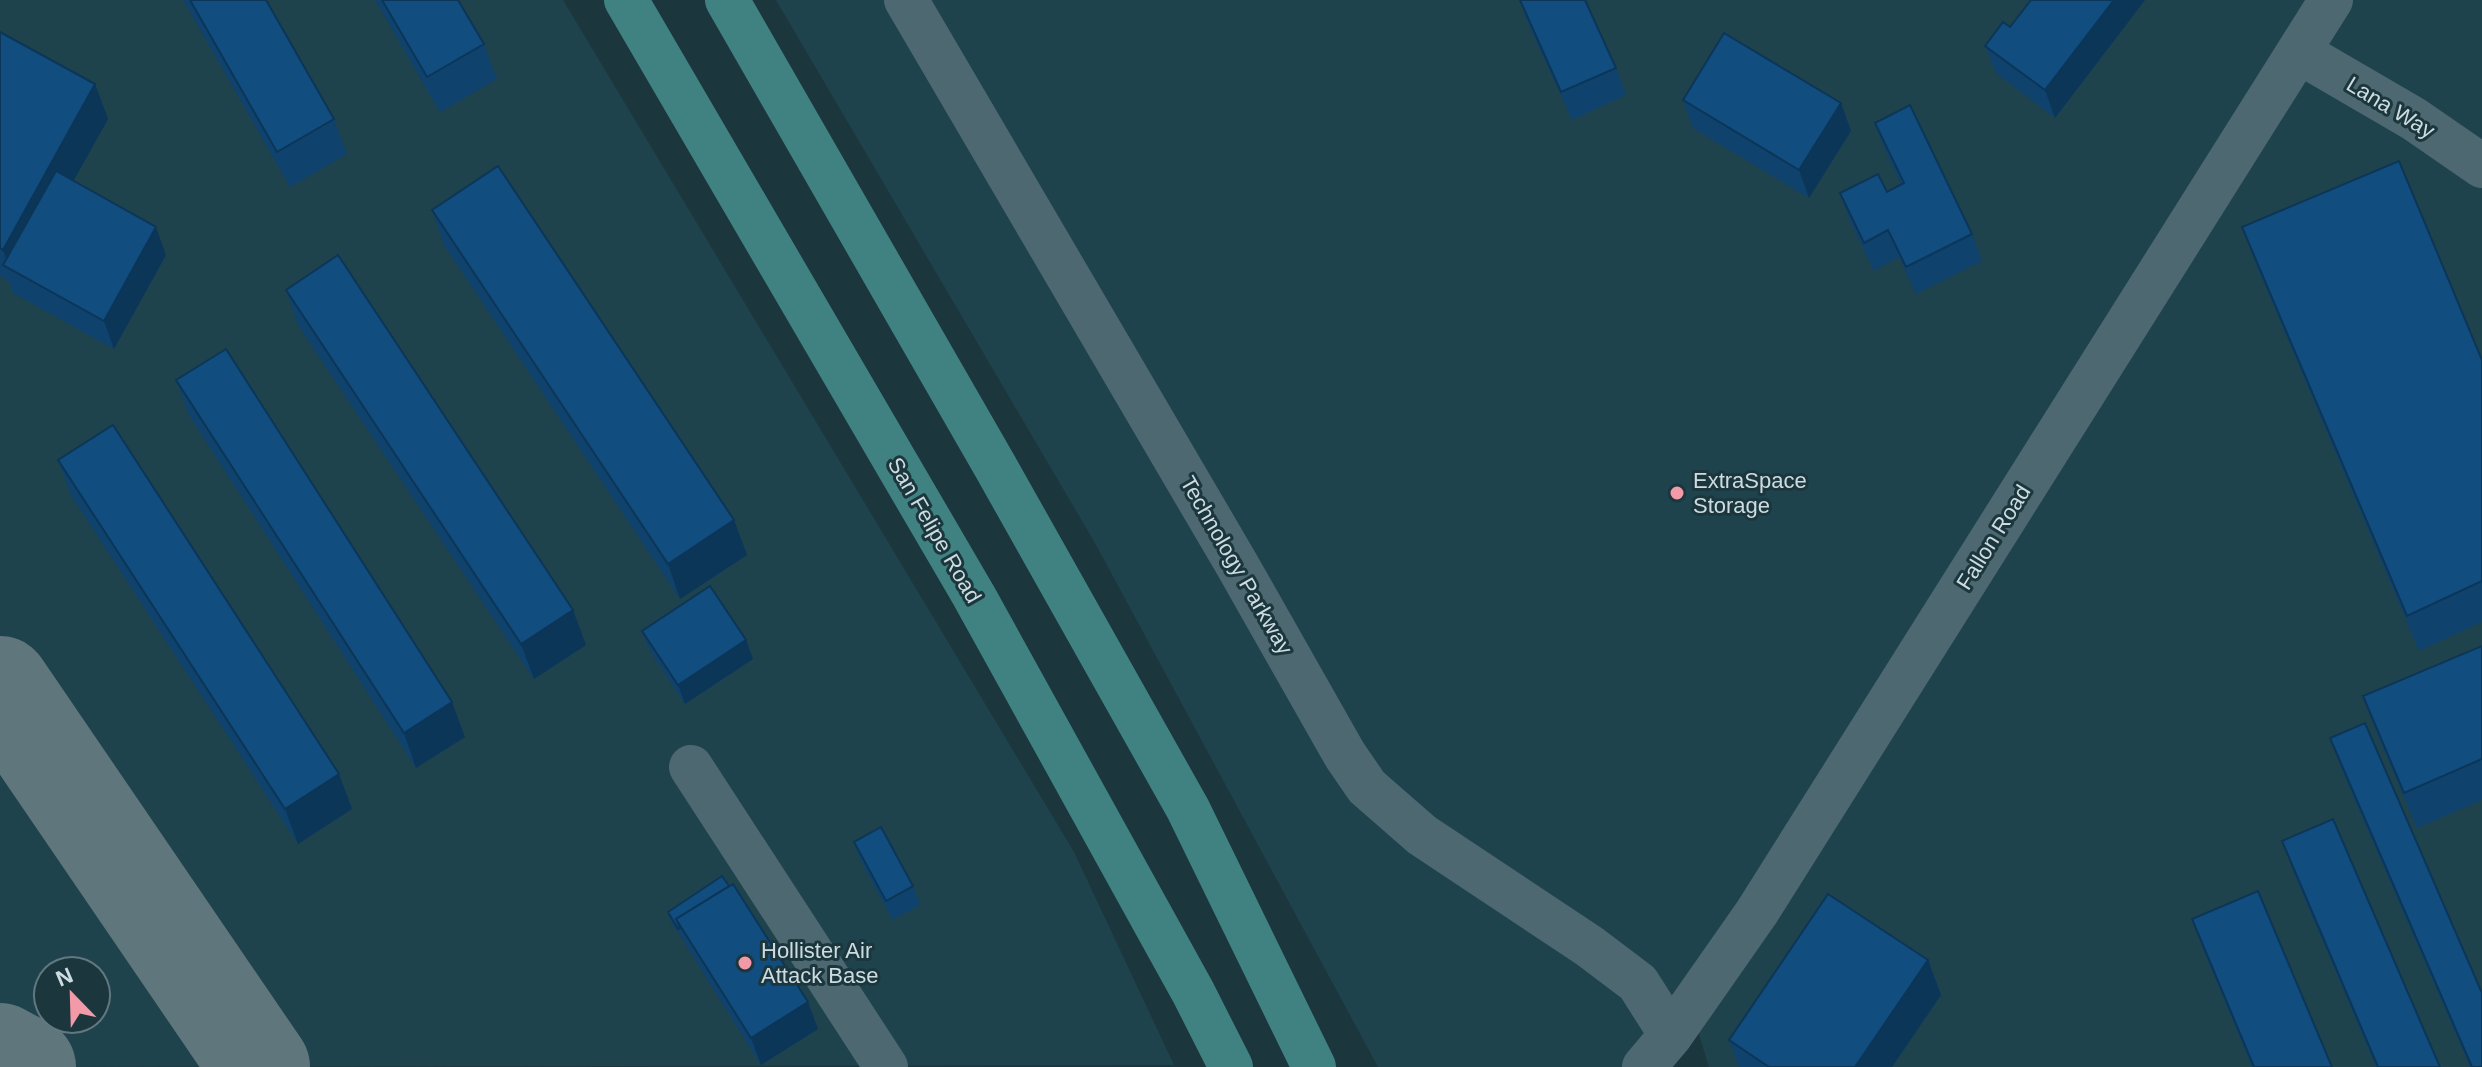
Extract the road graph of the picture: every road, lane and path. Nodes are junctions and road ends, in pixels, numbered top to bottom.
1 (626, 0) edge
2 (727, 0) edge
3 (906, 0) edge
4 (2331, 0) edge
5 (2299, 52) junction
6 (2482, 166) edge
7 (691, 767) dead end
8 (1661, 1056) edge
9 (886, 1067) edge
10 (1231, 1067) edge
11 (1314, 1067) edge

1 - 10 main road, San Felipe Road
2 - 11 main road
3 - 8 street, Technology Parkway
4 - 5 street, Fallon Road
5 - 6 street, Lana Way
5 - 8 street, Fallon Road
7 - 9 street

